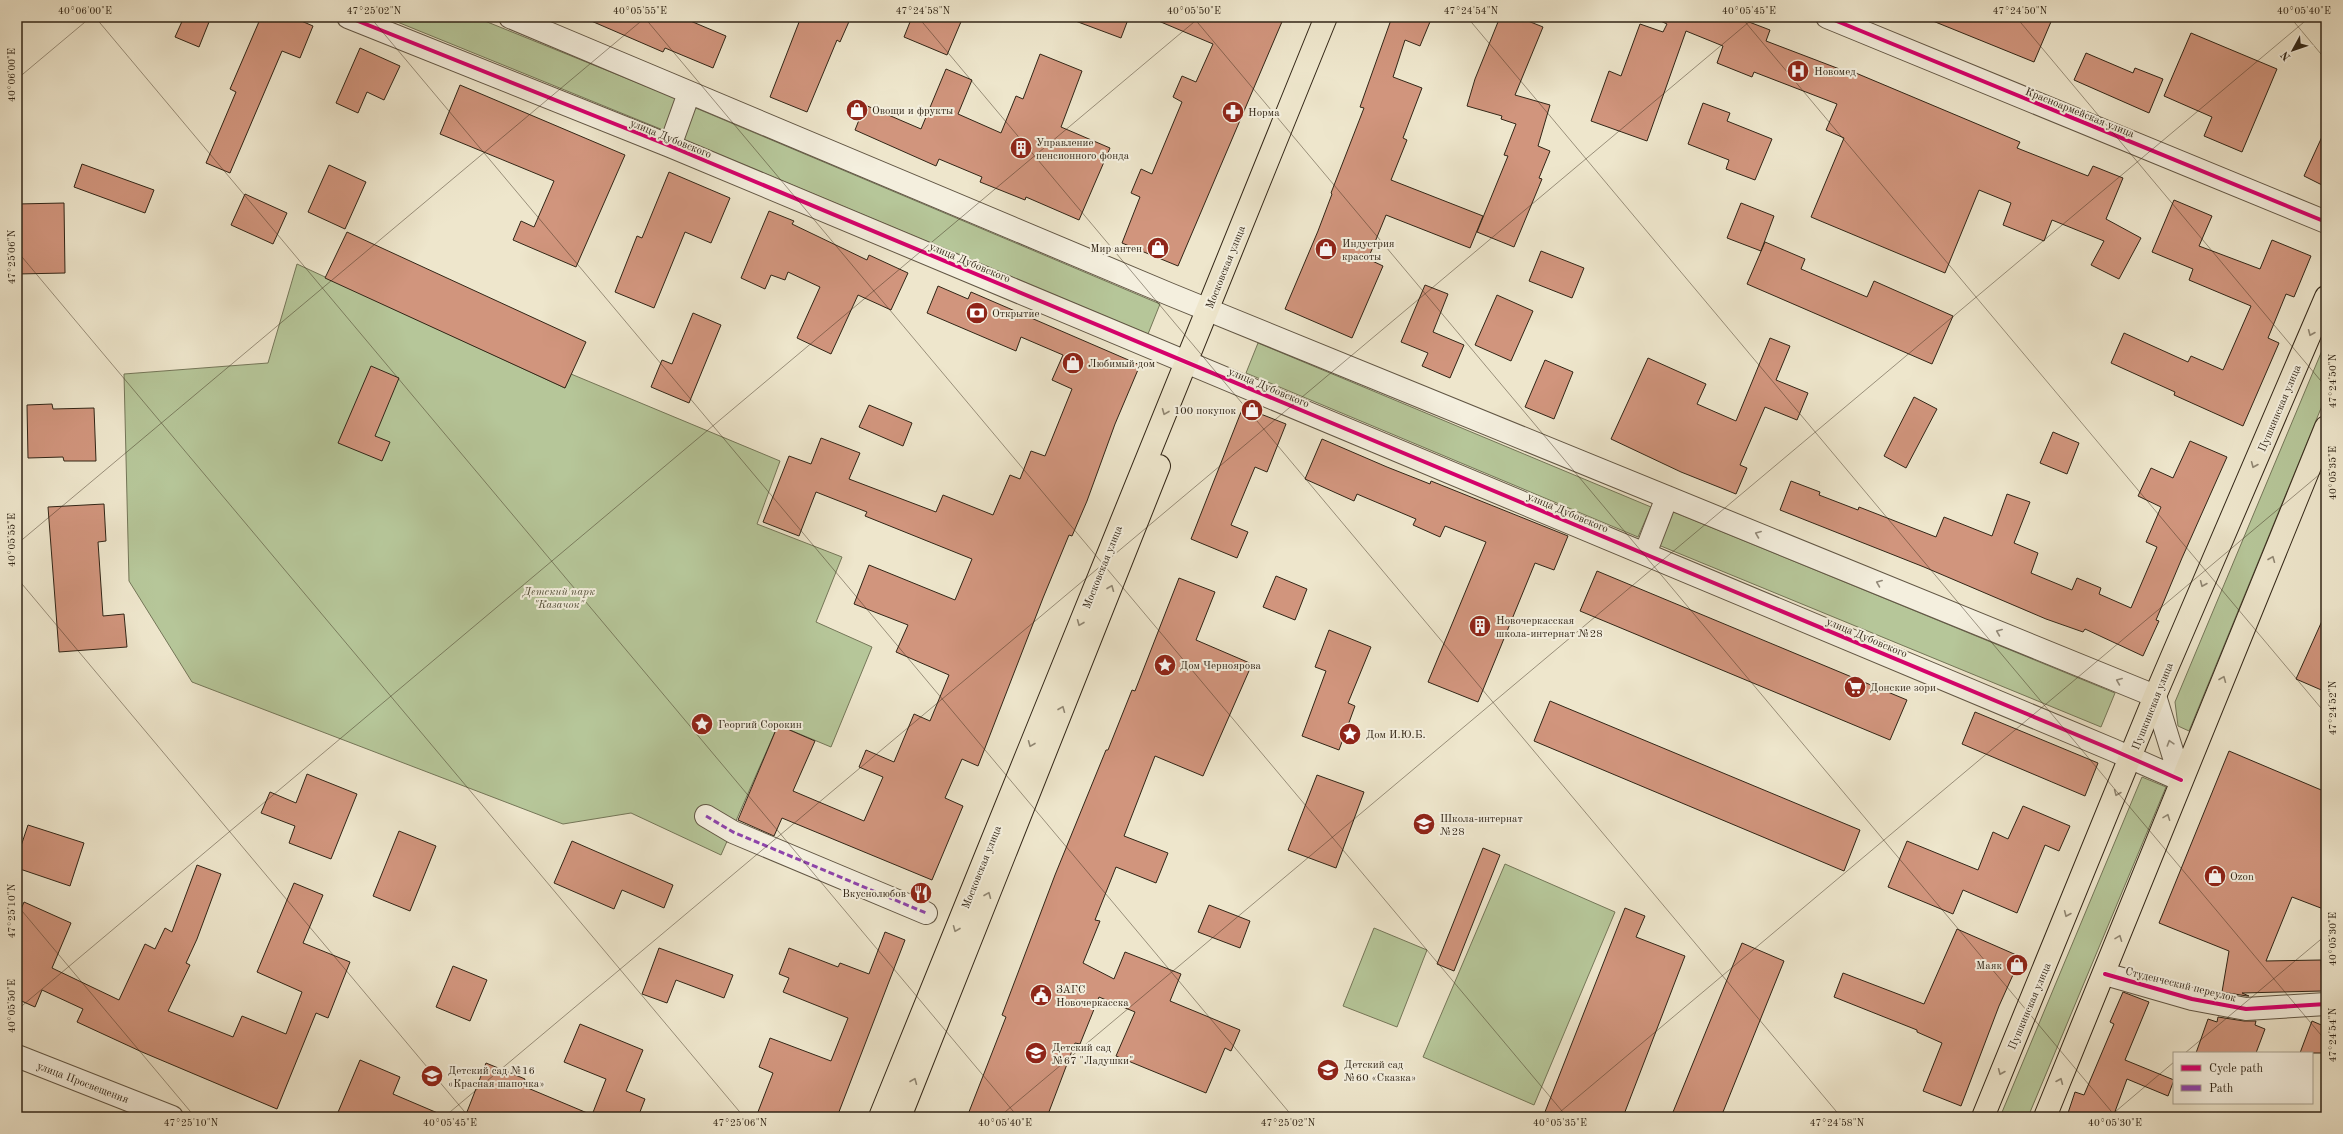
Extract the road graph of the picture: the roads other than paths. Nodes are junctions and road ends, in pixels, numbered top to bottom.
1 (348, 17) edge
2 (510, 17) edge
3 (1326, 17) edge
4 (1340, 17) edge
5 (1827, 17) edge
6 (689, 93) junction
7 (670, 146) junction
8 (2326, 222) edge
9 (2326, 297) edge
10 (1214, 311) junction
11 (1192, 365) junction
12 (2326, 427) edge
13 (1667, 497) junction
14 (1645, 554) junction
15 (2155, 696) junction
16 (2132, 757) junction
17 (2181, 780) junction
18 (706, 816) dead end
19 (926, 914) dead end
20 (2105, 974) junction
21 (2326, 1004) edge
22 (17, 1056) edge
23 (172, 1117) edge
24 (880, 1117) edge
25 (900, 1117) edge
26 (1982, 1117) edge
27 (2045, 1117) edge

1 - 7 street, улица Дубовского
2 - 6 street
3 - 10 main road, Московская улица
4 - 10 main road, Московская улица
5 - 8 street, Красноармейская улица
6 - 7 street
6 - 10 street
7 - 11 street, улица Дубовского
9 -> 15 main road, Пушкинская улица
10 - 11 main road, Московская улица
10 - 13 street
11 - 14 street, улица Дубовского
11 -> 24 main road, Московская улица
25 -> 11 main road, Московская улица
17 -> 12 main road
13 - 14 street
15 -> 13 street
14 - 16 street, улица Дубовского
15 - 16 main road, Пушкинская улица
17 -> 15 street
16 - 17 street, улица Дубовского
16 -> 26 main road, Пушкинская улица
20 -> 17 main road
18 - 19 street
20 - 21 street, Студенческий переулок
27 -> 20 main road
22 - 23 street, улица Просвещения

